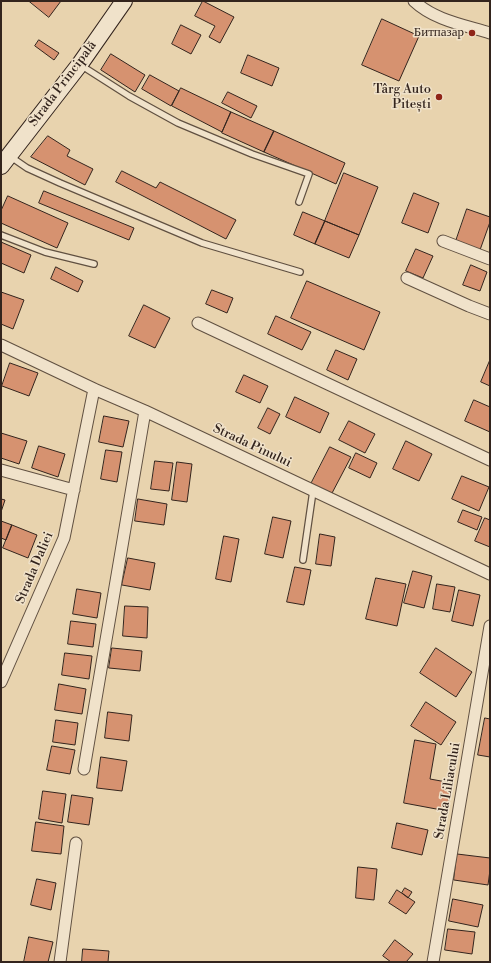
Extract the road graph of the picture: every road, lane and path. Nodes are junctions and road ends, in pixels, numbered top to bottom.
1 (124, 1) edge
2 (414, 1) edge
3 (490, 33) edge
4 (80, 64) junction
5 (5, 161) edge
6 (299, 202) dead end
7 (1, 235) edge
8 (443, 241) dead end
9 (490, 259) edge
10 (94, 264) dead end
11 (300, 272) dead end
12 (407, 278) dead end
13 (490, 314) edge
14 (198, 323) dead end
15 (1, 345) edge
16 (94, 389) junction
17 (145, 411) junction
18 (490, 460) edge
19 (1, 470) edge
20 (74, 490) junction
21 (314, 491) junction
22 (303, 560) dead end
23 (490, 574) edge
24 (490, 626) edge
25 (1, 682) edge
26 (84, 769) dead end
27 (76, 842) dead end
28 (60, 962) edge
29 (433, 962) edge

1 - 4 main road, Strada Principală
2 - 3 street
4 - 5 main road, Strada Principală
4 - 6 lane
5 - 11 lane
7 - 10 lane
8 - 9 street
12 - 13 street
14 - 18 street
15 - 16 street, Strada Pinului
16 - 17 street, Strada Pinului
16 - 20 street, Strada Daliei
17 - 21 street, Strada Pinului
17 - 26 street
19 - 20 street
20 - 25 street, Strada Daliei
21 - 22 lane
21 - 23 street, Strada Pinului
24 - 29 street, Strada Liliacului
27 - 28 street

